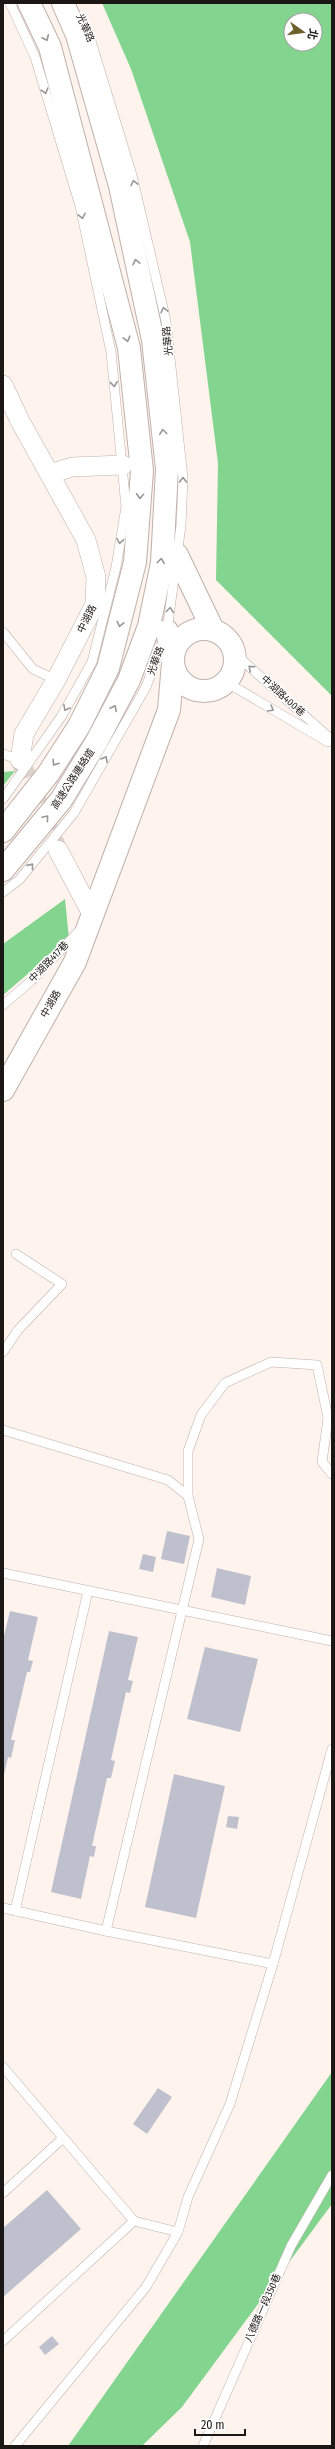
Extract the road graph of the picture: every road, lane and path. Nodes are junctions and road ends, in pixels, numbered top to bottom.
1 (10, 3) edge
2 (29, 3) edge
3 (71, 9) edge
4 (3, 385) edge
5 (123, 465) junction
6 (50, 474) junction
7 (177, 555) junction
8 (213, 630) junction
9 (167, 631) junction
10 (3, 632) edge
11 (234, 653) junction
12 (173, 663) junction
13 (100, 665) junction
14 (56, 680) junction
15 (138, 683) junction
16 (218, 686) junction
17 (169, 710) junction
18 (332, 740) edge
19 (332, 744) edge
20 (11, 757) edge
21 (3, 799) edge
22 (3, 831) edge
23 (58, 850) tunnel mouth
24 (3, 870) edge
25 (3, 892) edge
26 (93, 916) junction
27 (3, 1005) edge
28 (3, 1090) edge
29 (16, 1254) dead end
30 (3, 1352) edge
31 (3, 1430) edge
32 (332, 1474) edge
33 (188, 1496) junction
34 (3, 1573) edge
35 (88, 1591) junction
36 (180, 1611) junction
37 (332, 1641) edge
38 (332, 1748) edge
39 (3, 1908) edge
40 (14, 1911) junction
41 (106, 1931) junction
42 (273, 1964) junction
43 (3, 2067) edge
44 (63, 2138) junction
45 (332, 2175) edge
46 (3, 2193) edge
47 (134, 2221) junction
48 (178, 2232) junction
49 (3, 2341) edge
50 (15, 2446) edge
51 (203, 2446) edge

1 -> 5 lane
2 -> 13 street
7 -> 3 lane, 光華路
15 -> 3 street, 光華路
4 - 6 street, 中湖路
5 - 6 street
5 -> 13 lane
6 - 14 street, 中湖路
7 - 8 street
9 -> 7 lane, 光華路
8 - 11 street
8 - 12 street
9 - 12 street
9 - 15 lane, 光華路
10 - 14 lane
11 - 16 street
18 -> 11 lane, 中湖路400巷
12 - 16 street
12 - 17 street, 中湖路
13 -> 21 lane
13 -> 22 street
14 - 20 street, 中湖路
24 -> 15 street, 高速公路連絡道
25 -> 15 lane
16 - 17 street
16 -> 19 lane, 中湖路400巷
17 - 26 street, 中湖路
23 - 26 street
26 - 27 lane, 中湖路417巷
26 - 28 street, 中湖路
29 - 30 lane
31 - 33 lane
32 - 33 lane
33 - 36 lane
34 - 35 lane
35 - 36 lane
35 - 40 lane
36 - 37 lane
36 - 41 lane
38 - 42 lane
39 - 40 lane
40 - 41 lane
41 - 42 lane
42 - 48 lane
43 - 44 lane
44 - 46 lane
44 - 47 lane
45 - 51 lane, 八德路一段350巷
47 - 48 lane
47 - 49 lane
48 - 50 lane

